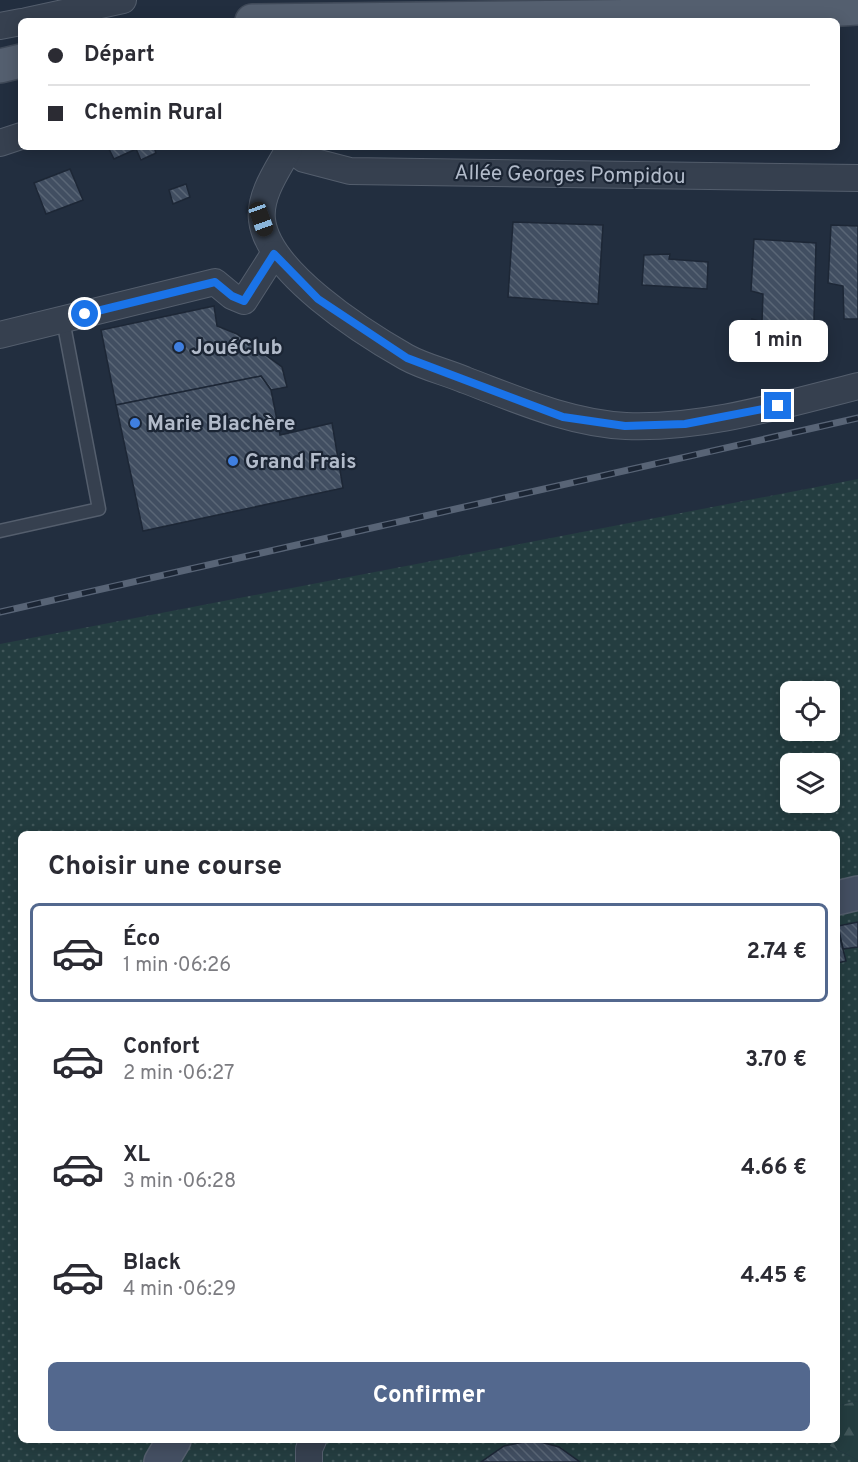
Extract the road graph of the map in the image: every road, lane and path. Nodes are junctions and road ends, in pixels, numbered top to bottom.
1 (123, 0) edge
2 (858, 8) edge
3 (748, 15) junction
4 (41, 18) edge
5 (500, 18) edge
6 (803, 18) edge
7 (840, 20) edge
8 (858, 21) edge
9 (18, 23) edge
10 (0, 26) edge
11 (18, 63) edge
12 (0, 66) edge
13 (18, 137) edge
14 (0, 144) edge
15 (288, 150) edge
16 (292, 150) edge
17 (858, 178) edge
18 (274, 254) junction
19 (63, 320) junction
20 (0, 335) edge
21 (858, 386) edge
22 (0, 531) edge
23 (858, 893) edge
24 (840, 897) edge
25 (172, 1443) edge
26 (312, 1443) edge
27 (161, 1462) edge
28 (309, 1462) edge

1 - 4 street
2 - 3 main road
3 - 5 main road
3 - 6 main road
7 - 8 main road
9 - 10 street
11 - 12 main road
13 - 14 street
15 - 18 street
16 - 17 street, Allée Georges Pompidou
18 - 19 street
18 - 21 street
19 - 20 street
19 - 22 lane
23 - 24 main road
25 - 27 main road
26 - 28 street

